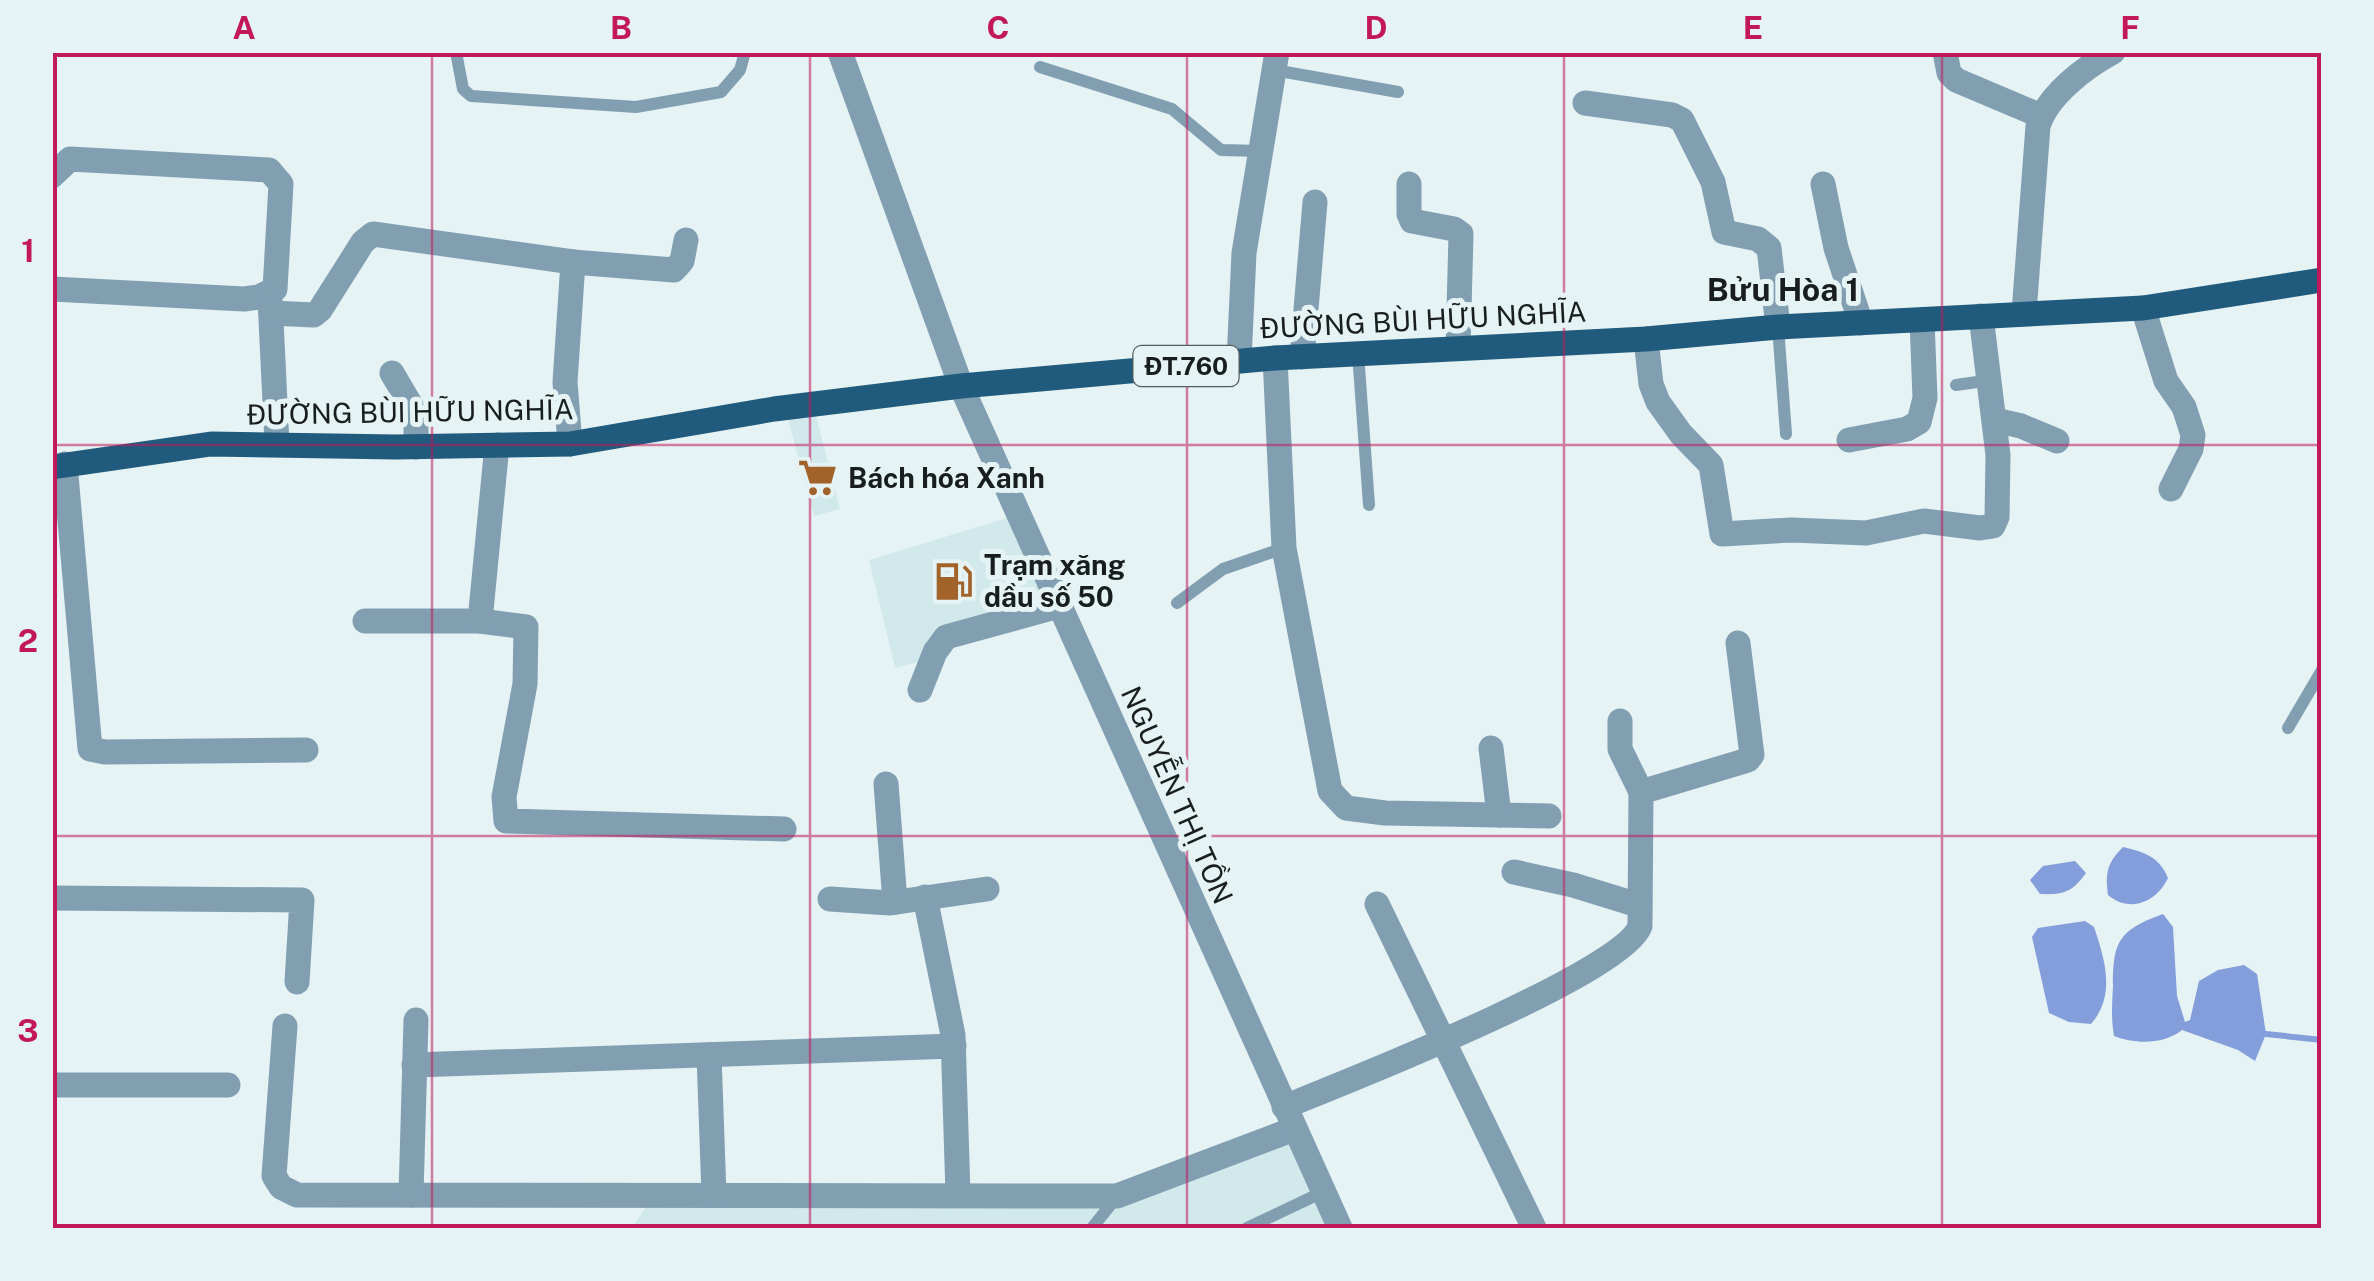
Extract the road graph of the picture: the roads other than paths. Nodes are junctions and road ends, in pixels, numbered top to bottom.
1 (456, 52) edge
2 (745, 52) edge
3 (840, 52) edge
4 (1945, 52) edge
5 (2111, 53) edge
6 (1276, 61) edge
7 (1040, 68) dead end
8 (1398, 92) dead end
9 (1585, 103) dead end
10 (2041, 116) junction
11 (1260, 151) junction
12 (52, 176) edge
13 (1409, 184) dead end
14 (1822, 184) dead end
15 (1316, 202) dead end
16 (686, 240) dead end
17 (573, 262) junction
18 (2322, 280) edge
19 (52, 289) edge
20 (270, 303) junction
21 (2142, 308) junction
22 (2024, 313) junction
23 (1981, 316) junction
24 (1922, 320) junction
25 (1862, 323) junction
26 (1778, 327) junction
27 (1646, 339) junction
28 (1458, 348) junction
29 (1358, 354) junction
30 (1302, 357) junction
31 (1275, 358) junction
32 (1239, 361) junction
33 (392, 373) dead end
34 (1990, 380) junction
35 (1956, 385) dead end
36 (960, 386) junction
37 (1995, 420) junction
38 (1786, 434) dead end
39 (1849, 440) dead end
40 (2057, 441) dead end
41 (276, 444) junction
42 (570, 444) junction
43 (497, 445) junction
44 (416, 447) junction
45 (59, 466) edge
46 (2171, 489) dead end
47 (1370, 506) dead end
48 (1284, 548) junction
49 (1177, 603) dead end
50 (1059, 606) junction
51 (365, 621) dead end
52 (480, 621) junction
53 (1738, 643) dead end
54 (2322, 670) edge
55 (920, 690) dead end
56 (1620, 720) dead end
57 (2288, 728) dead end
58 (1491, 748) dead end
59 (306, 750) dead end
60 (886, 784) dead end
61 (1640, 792) junction
62 (1499, 815) junction
63 (1549, 816) dead end
64 (784, 829) dead end
65 (1514, 872) dead end
66 (987, 889) dead end
67 (52, 898) edge
68 (925, 898) junction
69 (830, 899) dead end
70 (895, 902) junction
71 (1377, 904) dead end
72 (1638, 905) junction
73 (297, 982) dead end
74 (416, 1020) dead end
75 (285, 1026) dead end
76 (1445, 1042) junction
77 (954, 1046) junction
78 (709, 1055) junction
79 (414, 1065) junction
80 (52, 1084) edge
81 (228, 1084) dead end
82 (1289, 1118) junction
83 (1323, 1192) junction
84 (412, 1195) junction
85 (714, 1195) junction
86 (958, 1195) junction
87 (1118, 1196) junction
88 (1092, 1228) edge
89 (1247, 1228) edge
90 (1340, 1228) edge
91 (1534, 1228) edge

1 - 2 lane
3 - 36 street, NGUYỄN THỊ TỒN
4 - 10 street
5 - 10 street
6 - 8 lane
6 - 11 street
7 - 11 lane
9 - 26 street
10 - 22 street
11 - 32 street
12 - 20 street
13 - 28 street
14 - 25 street
15 - 30 street
16 - 17 street
17 - 20 street
17 - 42 street
18 - 21 main road, ĐƯỜNG BÙI HỮU NGHĨA / ĐT.760
19 - 20 street
20 - 41 street
21 - 22 main road, ĐƯỜNG BÙI HỮU NGHĨA / ĐT.760
21 - 46 street
22 - 23 main road, ĐƯỜNG BÙI HỮU NGHĨA / ĐT.760
23 - 24 main road, ĐƯỜNG BÙI HỮU NGHĨA / ĐT.760
23 - 34 street
24 - 25 main road, ĐƯỜNG BÙI HỮU NGHĨA / ĐT.760
24 - 39 street
25 - 26 main road, ĐƯỜNG BÙI HỮU NGHĨA / ĐT.760
26 - 27 main road, ĐƯỜNG BÙI HỮU NGHĨA / ĐT.760
26 - 38 lane
27 - 28 main road, ĐƯỜNG BÙI HỮU NGHĨA / ĐT.760
27 - 37 street
28 - 29 main road, ĐƯỜNG BÙI HỮU NGHĨA / ĐT.760
29 - 30 main road, ĐƯỜNG BÙI HỮU NGHĨA / ĐT.760
29 - 47 lane
30 - 31 main road, ĐƯỜNG BÙI HỮU NGHĨA / ĐT.760
31 - 32 main road, ĐƯỜNG BÙI HỮU NGHĨA / ĐT.760
31 - 48 street
32 - 36 main road, ĐƯỜNG BÙI HỮU NGHĨA / ĐT.760
33 - 44 street
34 - 35 lane
34 - 37 street
36 - 42 main road, ĐƯỜNG BÙI HỮU NGHĨA / ĐT.760
36 - 50 street, NGUYỄN THỊ TỒN
37 - 40 street
41 - 44 main road, ĐƯỜNG BÙI HỮU NGHĨA / ĐT.760
41 - 45 main road, ĐƯỜNG BÙI HỮU NGHĨA / ĐT.760
42 - 43 main road, ĐƯỜNG BÙI HỮU NGHĨA / ĐT.760
43 - 44 main road, ĐƯỜNG BÙI HỮU NGHĨA / ĐT.760
43 - 52 street
45 - 59 street
48 - 49 lane
48 - 62 street
50 - 55 street
50 - 82 street, NGUYỄN THỊ TỒN
51 - 52 street
52 - 64 street
53 - 61 street
54 - 57 lane
56 - 61 street
58 - 62 street
60 - 70 street
61 - 72 street
62 - 63 street
65 - 72 street
66 - 68 street
67 - 73 street
68 - 70 street
68 - 77 street
69 - 70 street
71 - 76 street
72 - 76 street
74 - 79 street
75 - 84 street
76 - 82 street
76 - 91 street
77 - 78 street
77 - 86 street
78 - 79 street
78 - 85 street
79 - 84 street
80 - 81 street
82 - 83 street, NGUYỄN THỊ TỒN
82 - 87 street
83 - 89 lane
83 - 90 street, NGUYỄN THỊ TỒN
84 - 85 street
85 - 86 street
86 - 87 street
87 - 88 lane

